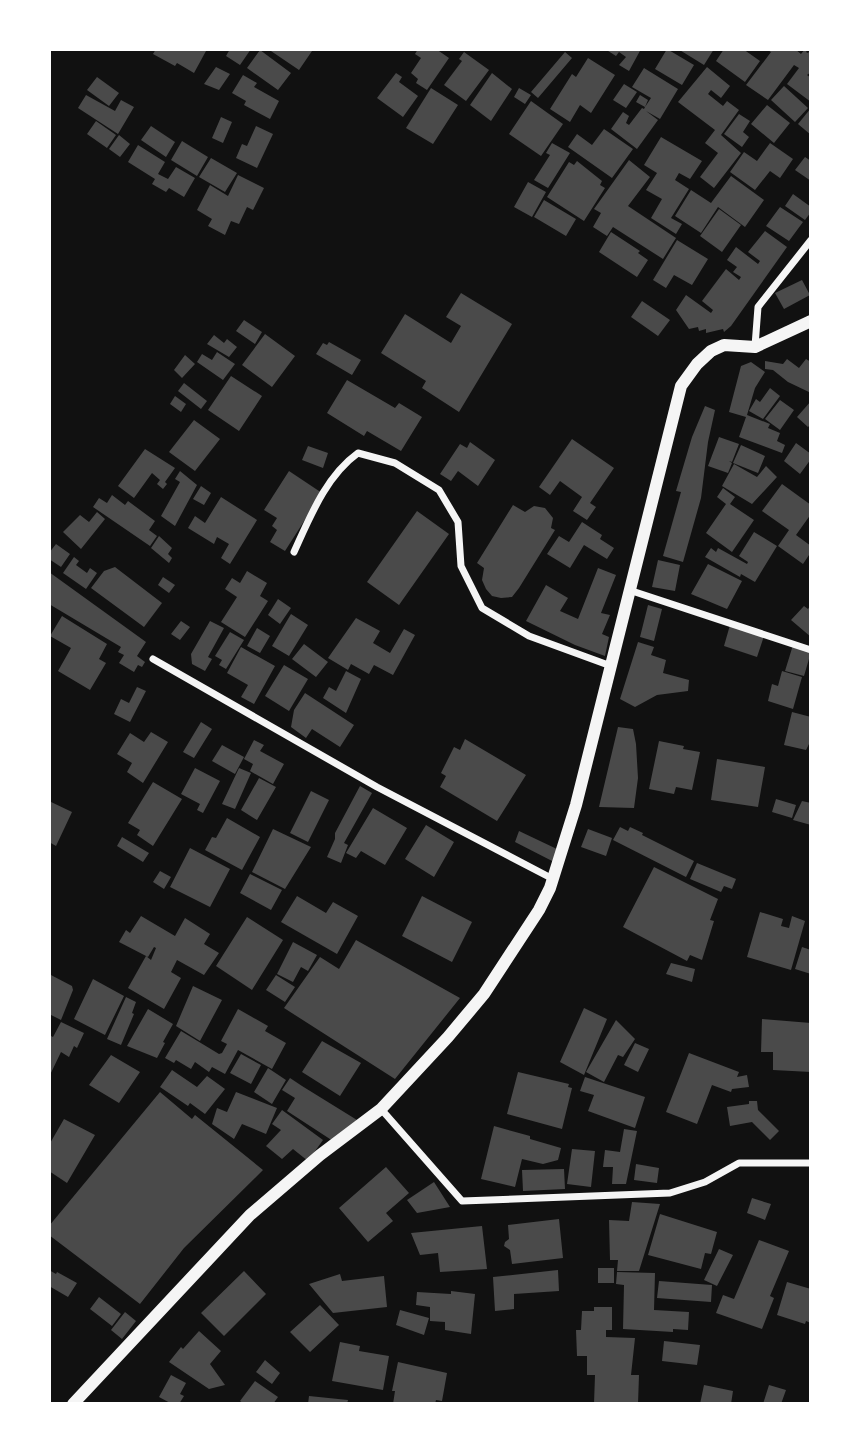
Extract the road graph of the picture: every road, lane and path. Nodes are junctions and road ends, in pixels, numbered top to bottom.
1 (811, 240) edge
2 (811, 321) edge
3 (755, 347) junction
4 (294, 552) dead end
5 (629, 590) junction
6 (811, 650) edge
7 (153, 659) dead end
8 (611, 666) junction
9 (553, 879) junction
10 (381, 1109) junction
11 (811, 1163) edge
12 (73, 1404) edge

1 - 3 street
2 - 3 street
3 - 5 street
4 - 8 street
5 - 6 street
5 - 8 street
7 - 9 street
8 - 9 street
9 - 10 street
10 - 11 street
10 - 12 street

